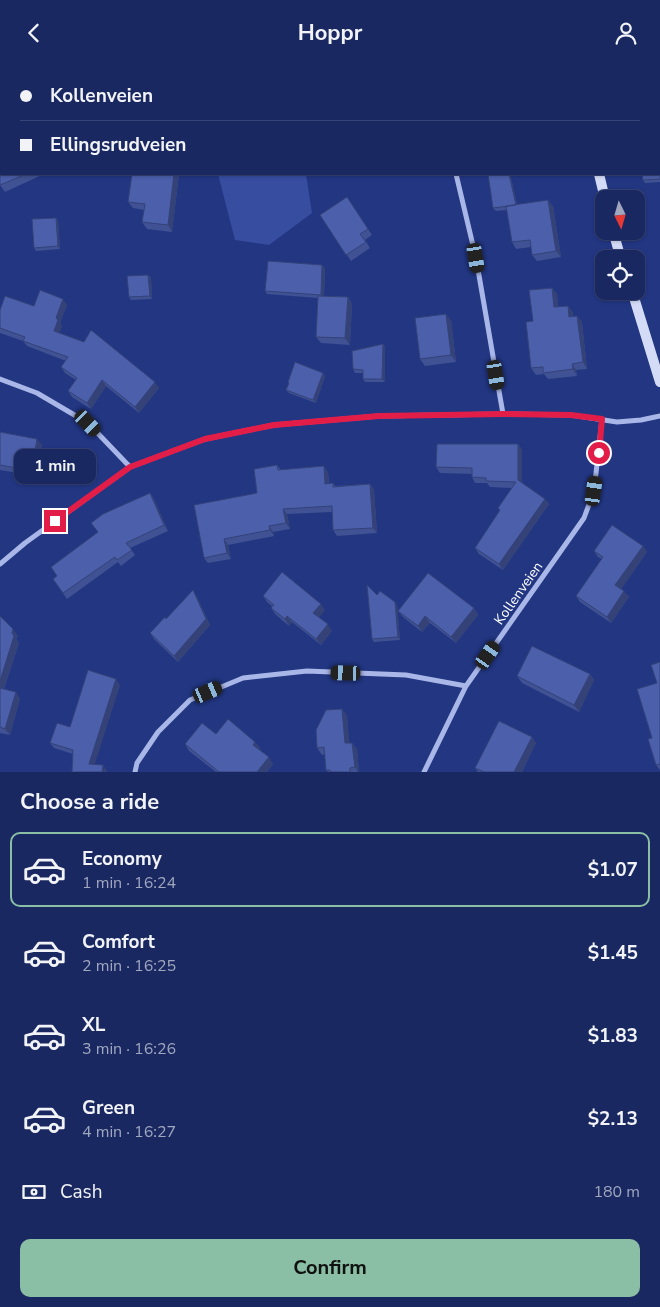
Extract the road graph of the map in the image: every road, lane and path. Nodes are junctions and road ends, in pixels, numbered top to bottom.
1 (456, 175) edge
2 (600, 175) edge
3 (603, 190) edge
4 (635, 300) edge
5 (0, 379) edge
6 (660, 382) edge
7 (503, 414) junction
8 (660, 416) edge
9 (602, 419) junction
10 (130, 467) junction
11 (0, 564) edge
12 (466, 686) junction
13 (135, 772) edge
14 (424, 772) edge

1 - 7 street
2 - 3 main road
4 - 6 main road
5 - 10 street
7 - 9 street
7 - 10 street
8 - 9 street
9 - 12 street, Kollenveien
10 - 11 street
12 - 13 street
12 - 14 street, Kollenveien

